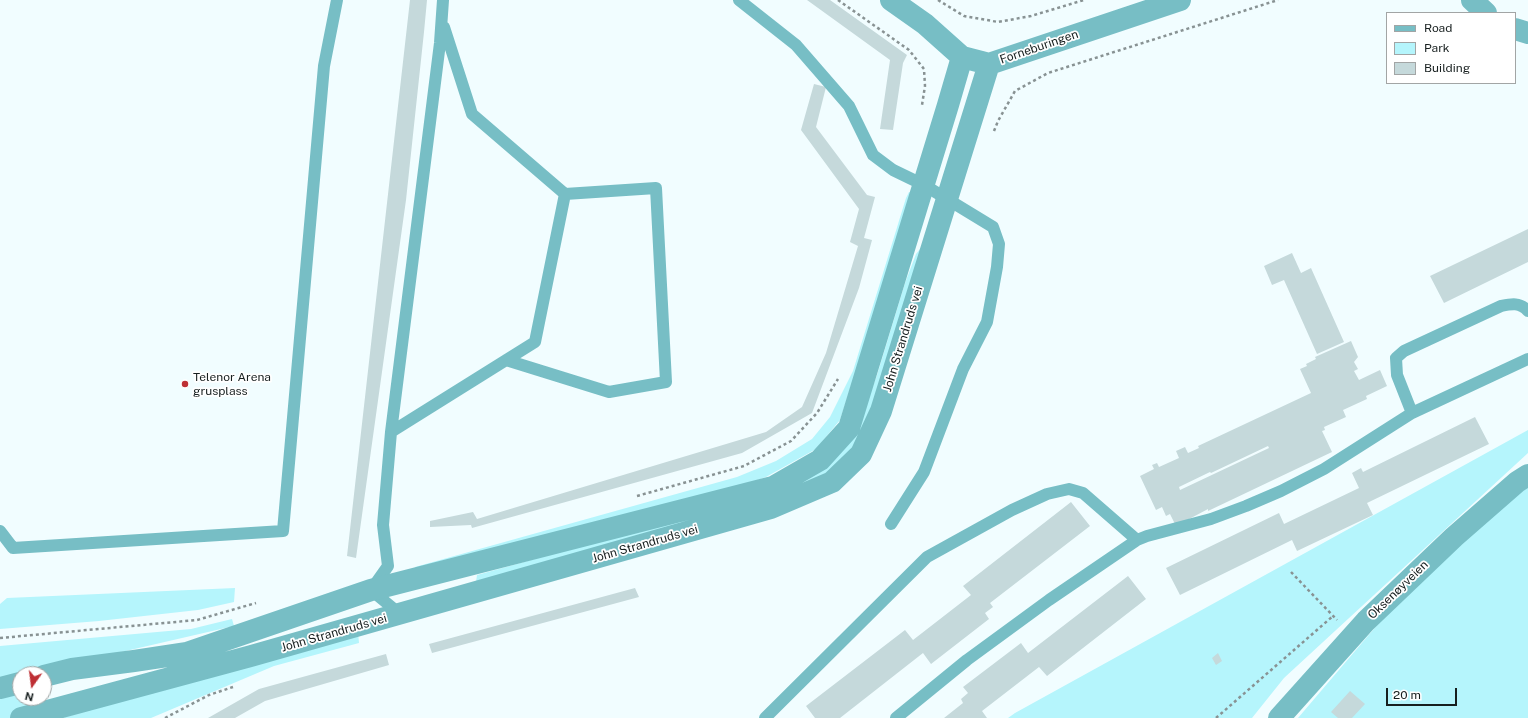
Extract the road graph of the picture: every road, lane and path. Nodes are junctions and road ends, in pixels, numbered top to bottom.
1 (337, 0) edge
2 (443, 0) edge
3 (739, 0) edge
4 (838, 0) edge
5 (891, 0) edge
6 (938, 0) edge
7 (1084, 0) edge
8 (1180, 0) edge
9 (1278, 0) edge
10 (1472, 0) edge
11 (1485, 12) edge
12 (442, 20) junction
13 (1516, 29) edge
14 (1528, 33) edge
15 (962, 57) junction
16 (989, 64) junction
17 (921, 109) dead end
18 (994, 133) dead end
19 (924, 185) junction
20 (565, 194) junction
21 (947, 199) junction
22 (1528, 311) edge
23 (1528, 359) edge
24 (506, 360) junction
25 (840, 375) dead end
26 (1412, 413) junction
27 (391, 432) junction
28 (1528, 475) edge
29 (630, 498) dead end
30 (891, 524) dead end
31 (0, 532) edge
32 (1137, 540) junction
33 (1291, 572) dead end
34 (371, 590) junction
35 (258, 602) dead end
36 (400, 614) junction
37 (1333, 616) junction
38 (1352, 636) junction
39 (0, 638) edge
40 (52, 674) edge
41 (12, 685) edge
42 (238, 685) dead end
43 (0, 688) edge
44 (21, 718) edge
45 (164, 718) edge
46 (765, 718) edge
47 (896, 718) edge
48 (1216, 718) edge
49 (1279, 718) edge

1 - 31 lane
2 - 12 lane
3 - 19 lane
4 - 17 path
5 - 15 street, Forneburingen
6 - 7 path
8 - 16 street, Forneburingen
9 - 18 path
10 - 11 street
12 - 20 lane
12 - 27 lane
13 - 14 street
15 - 16 street, Forneburingen
15 - 19 street, John Strandruds vei
16 - 21 street, John Strandruds vei
19 - 21 lane
19 - 34 street, John Strandruds vei
20 - 24 lane
20 - 24 lane
21 - 30 lane
21 - 36 street, John Strandruds vei
22 - 26 lane
23 - 26 lane
24 - 27 lane
25 - 29 path
26 - 32 lane
27 - 34 lane
28 - 38 street, Oksenøyveien
32 - 46 lane
32 - 47 lane
33 - 37 path
34 - 36 lane
34 - 40 street, John Strandruds vei
35 - 39 path
36 - 44 street, John Strandruds vei
37 - 38 path
37 - 48 path
38 - 49 street, Oksenøyveien
41 - 43 street
42 - 45 path

